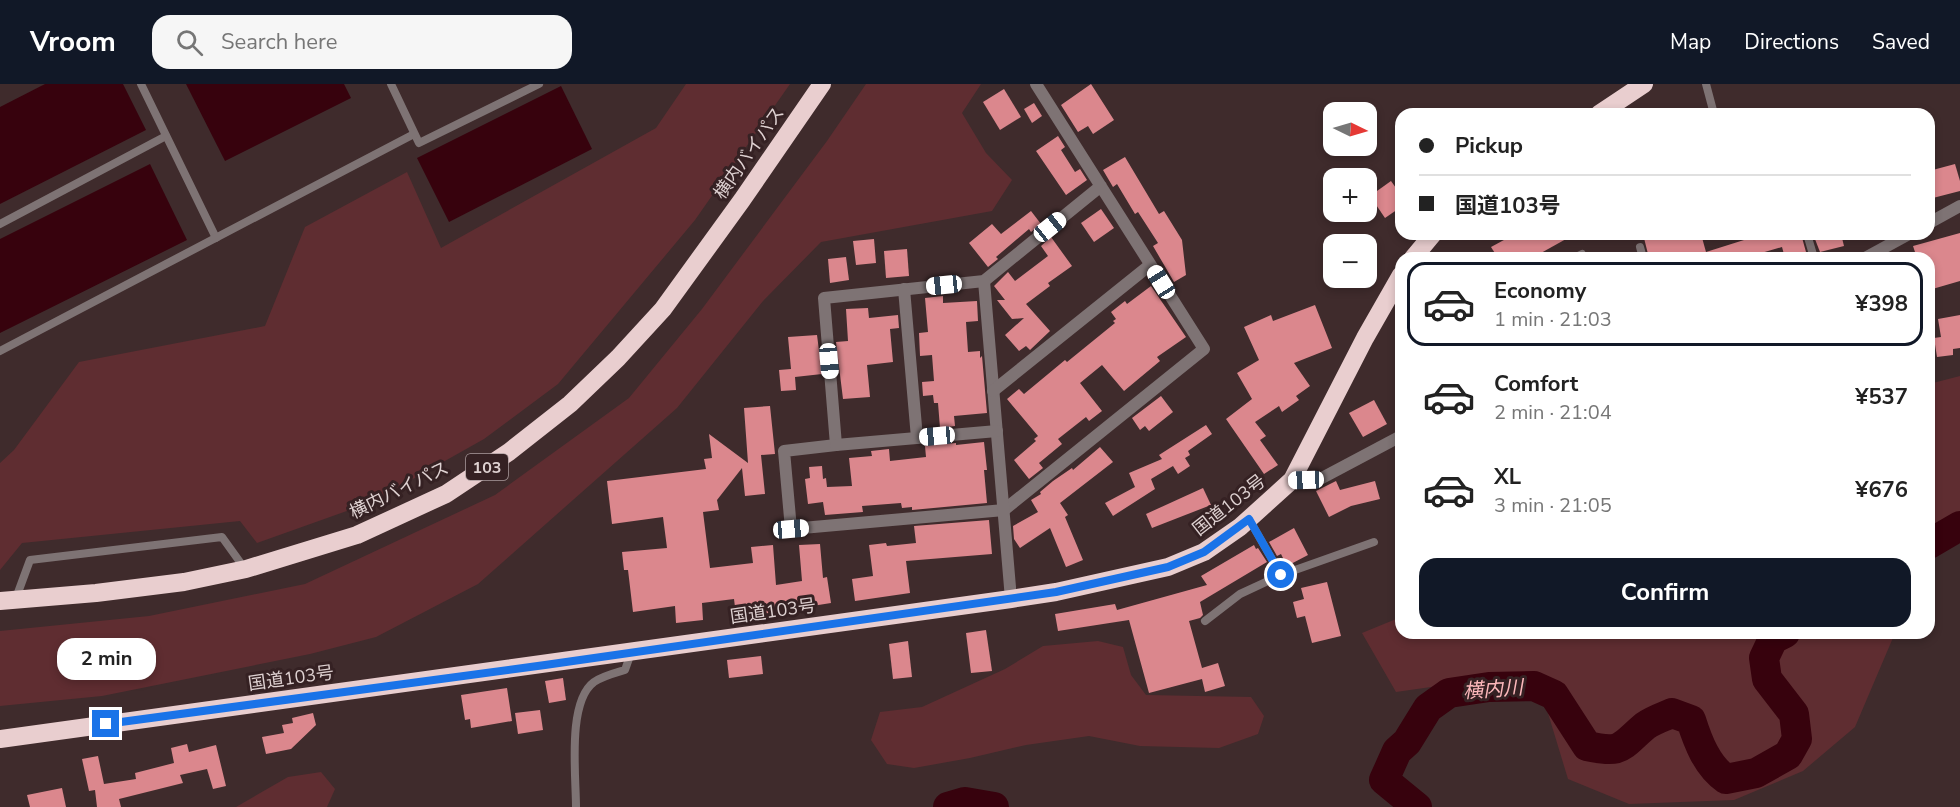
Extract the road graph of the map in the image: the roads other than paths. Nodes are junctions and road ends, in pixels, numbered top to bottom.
1 (141, 84) edge
2 (391, 84) edge
3 (539, 84) edge
4 (822, 84) edge
5 (1036, 84) edge
6 (1644, 84) edge
7 (1706, 84) edge
8 (1608, 108) edge
9 (1712, 108) edge
10 (414, 134) junction
11 (166, 136) junction
12 (1101, 186) junction
13 (1960, 206) edge
14 (1935, 220) edge
15 (0, 224) edge
16 (216, 238) junction
17 (1428, 240) edge
18 (1898, 240) edge
19 (1640, 247) dead end
20 (1418, 252) edge
21 (1641, 252) edge
22 (1876, 252) edge
23 (1150, 265) junction
24 (984, 281) junction
25 (1395, 286) edge
26 (904, 289) junction
27 (0, 351) edge
28 (993, 391) junction
29 (997, 431) junction
30 (917, 438) junction
31 (1395, 439) edge
32 (836, 445) junction
33 (1292, 480) junction
34 (1004, 510) junction
35 (1249, 519) junction
36 (1374, 542) dead end
37 (246, 569) junction
38 (1281, 575) junction
39 (1011, 598) junction
40 (8, 600) edge
41 (1205, 621) dead end
42 (631, 652) junction
43 (0, 739) edge
44 (576, 807) edge

1 - 11 lane
2 - 10 lane
3 - 10 lane
4 - 37 highway, 横内バイパス / 103
5 - 12 street
6 - 8 highway
7 - 9 lane
10 - 16 lane
11 - 15 lane
11 - 16 lane
12 - 23 street
12 - 24 street
13 - 14 street
16 - 27 lane
17 - 20 highway
18 - 22 street
19 - 21 lane
23 - 28 street
23 - 34 street
24 - 26 street
24 - 28 street
25 - 33 highway, 国道103号
26 - 30 street
26 - 32 street
28 - 29 street
29 - 30 street
29 - 34 street
30 - 32 street
31 - 33 street
32 - 34 street
33 - 35 highway, 国道103号
34 - 39 street
35 - 38 lane
35 - 39 highway, 国道103号
36 - 38 lane
37 - 40 highway, 横内バイパス / 103
37 - 40 lane
38 - 41 lane
39 - 42 highway, 国道103号
42 - 43 highway, 国道103号
42 - 44 lane

